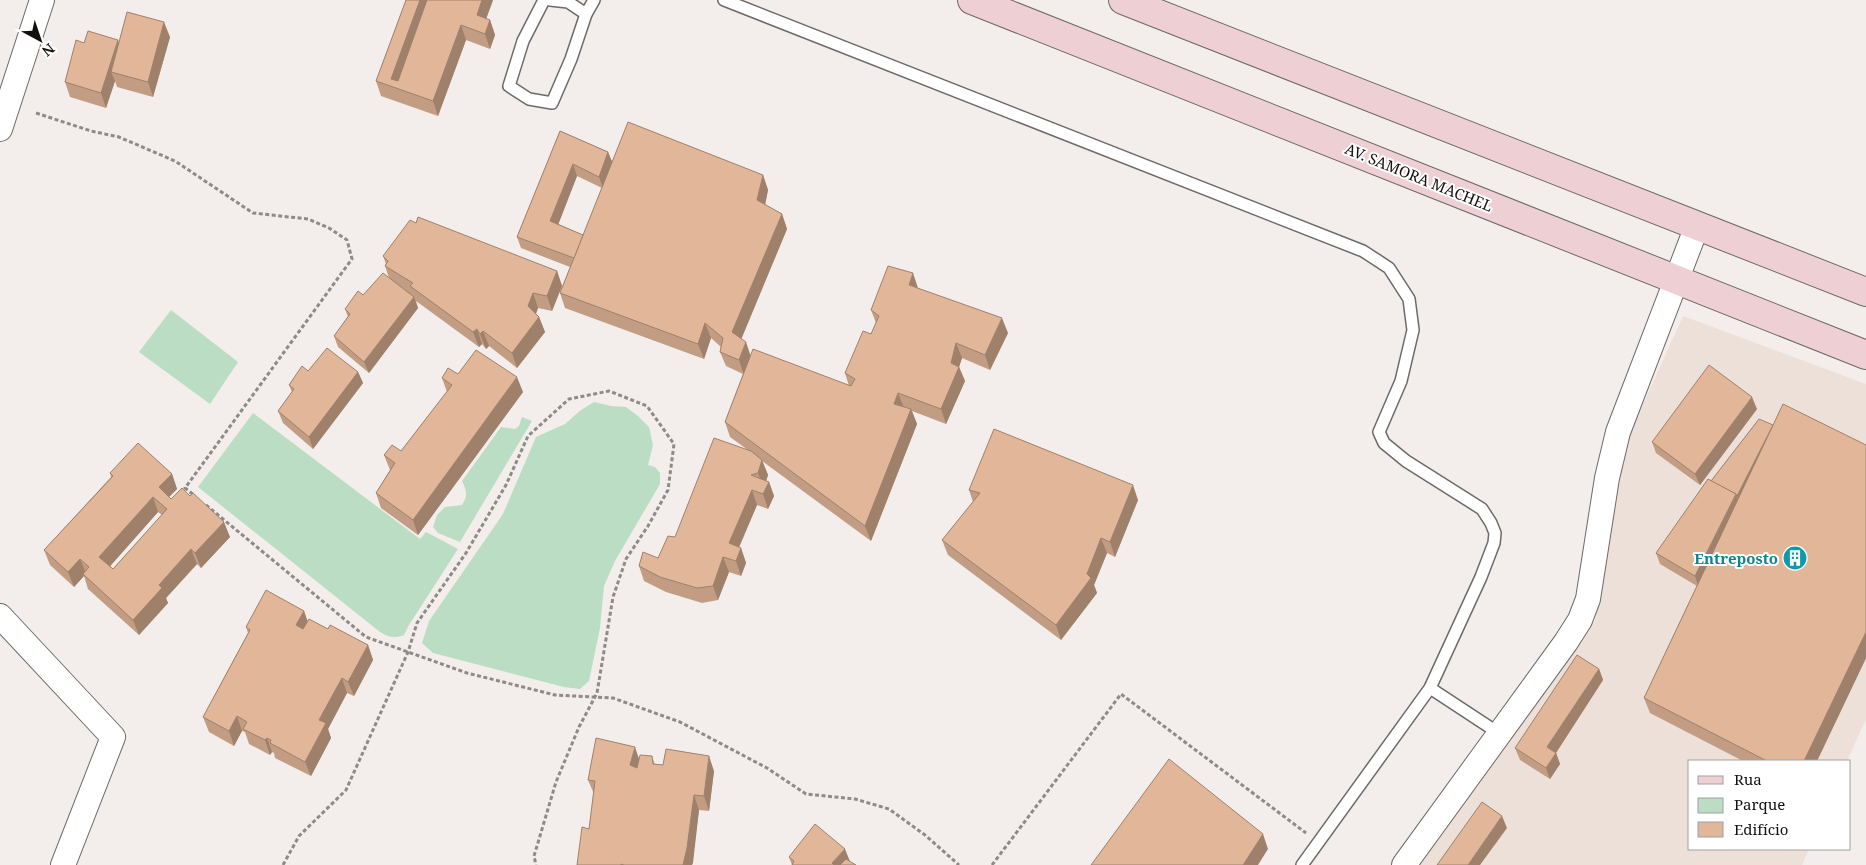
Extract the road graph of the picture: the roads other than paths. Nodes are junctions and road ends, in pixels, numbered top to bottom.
1 (42, 0) edge
2 (544, 0) edge
3 (550, 0) edge
4 (594, 0) edge
5 (724, 0) edge
6 (972, 0) edge
7 (1123, 0) edge
8 (1001, 5) edge
9 (586, 14) junction
10 (0, 130) edge
11 (1697, 226) junction
12 (1677, 280) junction
13 (1866, 292) edge
14 (1866, 355) edge
15 (0, 616) edge
16 (1430, 688) junction
17 (1500, 734) junction
18 (63, 865) edge
19 (1302, 865) edge
20 (1404, 865) edge

1 - 10 street
2 - 9 lane
3 - 9 lane
4 - 9 lane
5 - 16 lane
6 - 8 main road, AV. SAMORA MACHEL
7 - 11 main road
8 - 12 main road, AV. SAMORA MACHEL
11 - 12 street
11 - 13 main road
12 - 14 main road, AV. SAMORA MACHEL
12 - 17 street
15 - 18 street
16 - 17 lane
16 - 19 lane
17 - 20 street

